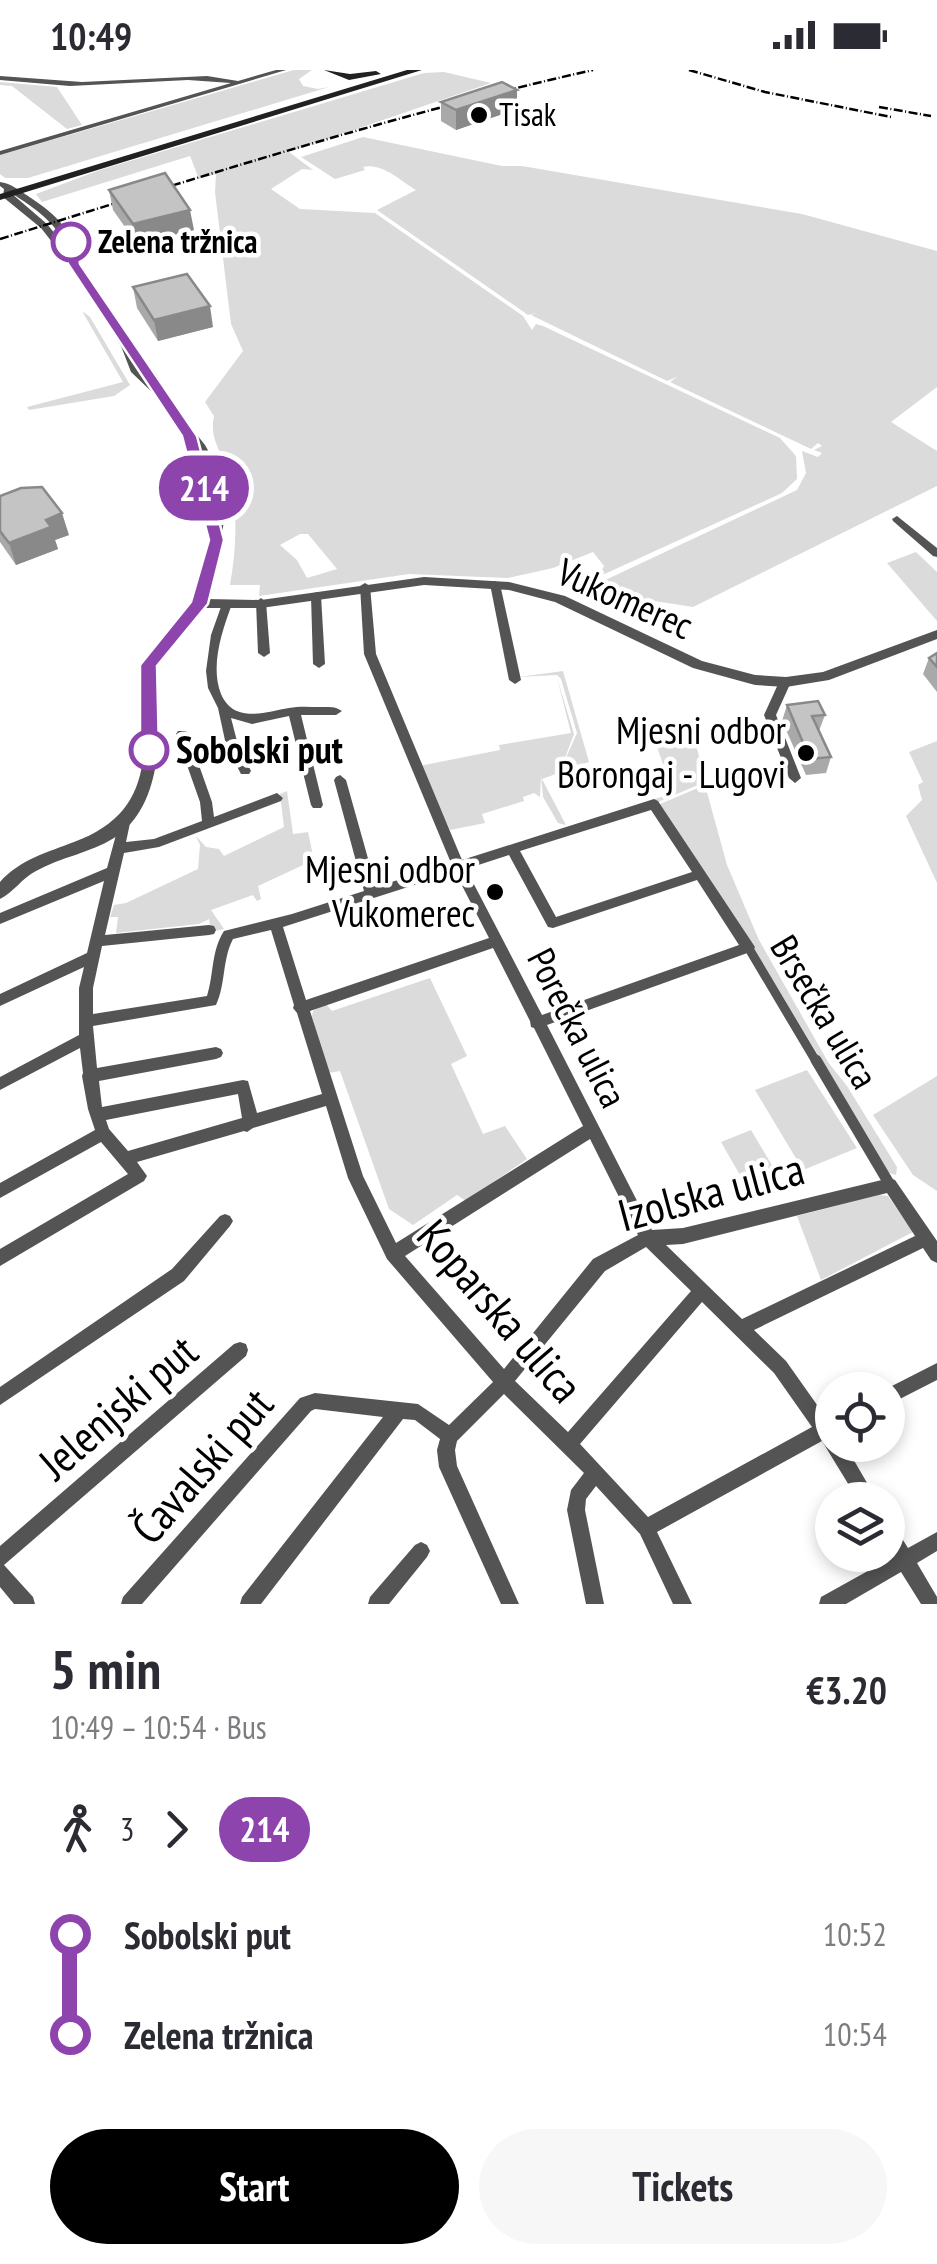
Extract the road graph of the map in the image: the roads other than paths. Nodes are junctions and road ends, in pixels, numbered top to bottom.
1 (42, 70) edge
2 (80, 70) edge
3 (114, 70) edge
4 (149, 70) edge
5 (283, 70) edge
6 (417, 70) edge
7 (391, 71) edge
8 (334, 72) edge
9 (182, 73) edge
10 (0, 78) edge
11 (26, 80) junction
12 (143, 81) junction
13 (65, 83) junction
14 (238, 83) junction
15 (104, 84) junction
16 (336, 88) junction
17 (0, 153) edge
18 (6, 191) edge
19 (896, 518) dead end
20 (937, 534) edge
21 (920, 539) junction
22 (937, 554) edge
23 (495, 584) junction
24 (365, 586) junction
25 (316, 596) junction
26 (261, 602) junction
27 (199, 604) junction
28 (227, 604) junction
29 (934, 637) edge
30 (264, 654) dead end
31 (319, 664) dead end
32 (515, 680) dead end
33 (785, 682) junction
34 (223, 709) junction
35 (336, 710) dead end
36 (294, 711) junction
37 (182, 734) dead end
38 (245, 771) dead end
39 (795, 778) dead end
40 (340, 780) dead end
41 (278, 798) dead end
42 (316, 805) dead end
43 (124, 822) junction
44 (209, 824) junction
45 (120, 848) junction
46 (512, 848) junction
47 (458, 865) junction
48 (114, 871) junction
49 (700, 874) junction
50 (372, 892) junction
51 (0, 893) edge
52 (0, 919) edge
53 (276, 923) junction
54 (209, 930) dead end
55 (497, 941) junction
56 (748, 946) junction
57 (96, 948) junction
58 (0, 1000) edge
59 (300, 1008) junction
60 (85, 1021) junction
61 (536, 1023) junction
62 (86, 1038) junction
63 (216, 1053) dead end
64 (90, 1076) junction
65 (0, 1084) edge
66 (328, 1098) junction
67 (97, 1116) junction
68 (247, 1124) junction
69 (592, 1130) junction
70 (103, 1133) junction
71 (128, 1158) junction
72 (890, 1185) junction
73 (0, 1190) edge
74 (226, 1220) dead end
75 (648, 1238) junction
76 (926, 1238) junction
77 (393, 1254) junction
78 (937, 1255) edge
79 (0, 1258) edge
80 (700, 1292) junction
81 (742, 1328) junction
82 (240, 1350) dead end
83 (937, 1371) edge
84 (504, 1382) junction
85 (905, 1389) edge
86 (0, 1397) edge
87 (400, 1409) junction
88 (815, 1413) edge
89 (450, 1436) junction
90 (569, 1444) junction
91 (815, 1444) edge
92 (596, 1472) junction
93 (646, 1528) junction
94 (937, 1541) edge
95 (421, 1551) dead end
96 (0, 1558) edge
97 (905, 1559) edge
98 (905, 1562) edge
99 (883, 1572) edge
100 (0, 1573) edge
101 (26, 1604) edge
102 (130, 1604) edge
103 (249, 1604) edge
104 (377, 1604) edge
105 (510, 1604) edge
106 (595, 1604) edge
107 (683, 1604) edge
108 (828, 1604) edge
109 (930, 1604) edge

1 - 11 street
2 - 13 street
3 - 15 street
4 - 12 street
5 - 14 street
6 - 18 main road
7 - 8 main road
7 - 16 main road
8 - 16 main road
9 - 12 street
9 - 14 street
10 - 11 street
11 - 13 street
12 - 15 street
13 - 15 street
14 - 17 street
16 - 18 main road
18 - 27 street
19 - 21 street
20 - 21 street
21 - 22 street
23 - 24 street, Vukomerec
23 - 32 street
23 - 33 street, Vukomerec
24 - 25 street, Vukomerec
24 - 47 street, Porečka ulica
25 - 26 street, Vukomerec
25 - 31 street
26 - 28 street, Vukomerec
26 - 30 street
27 - 28 street, Vukomerec
27 - 43 street
28 - 34 street
29 - 33 street, Vukomerec
33 - 39 street
34 - 36 street
34 - 38 street
35 - 36 street
36 - 42 street
37 - 44 street
40 - 50 street
41 - 44 street
43 - 45 street
43 - 51 street
44 - 45 street
45 - 48 street
46 - 47 street
46 - 49 street, Brsečka ulica
46 - 49 street
47 - 50 street
47 - 55 street, Porečka ulica
48 - 52 street
48 - 57 street
49 - 56 street, Brsečka ulica
50 - 53 street
53 - 59 street, Koparska ulica
53 - 60 street
54 - 57 street
55 - 59 street
55 - 61 street, Porečka ulica
56 - 61 street
56 - 72 street, Brsečka ulica
57 - 58 street
57 - 60 street
59 - 66 street, Koparska ulica
60 - 62 street
61 - 69 street, Porečka ulica
62 - 64 street
62 - 65 street
63 - 64 street
64 - 67 street
66 - 68 street
66 - 77 street, Koparska ulica
67 - 68 street
67 - 70 street
68 - 71 street
69 - 75 street, Porečka ulica
69 - 77 street
70 - 71 street
70 - 73 street
71 - 79 street
72 - 75 street, Izolska ulica
72 - 76 street, Brsečka ulica
74 - 86 street
75 - 80 street, Porečka ulica
75 - 84 street, Izolska ulica
76 - 78 street, Brsečka ulica
76 - 81 street
77 - 84 street, Koparska ulica
80 - 81 street, Porečka ulica
80 - 90 street
81 - 88 street, Porečka ulica
82 - 96 street, Jelenjski put
83 - 85 street
84 - 89 street, Izolska ulica
84 - 90 street, Koparska ulica
87 - 89 street
87 - 102 street, Čavalski put
87 - 103 street
89 - 105 street
90 - 92 street, Koparska ulica
91 - 93 street
92 - 93 street, Koparska ulica
92 - 106 street
93 - 107 street, Koparska ulica
94 - 97 street
95 - 104 street
98 - 109 street
99 - 108 street
100 - 101 street

